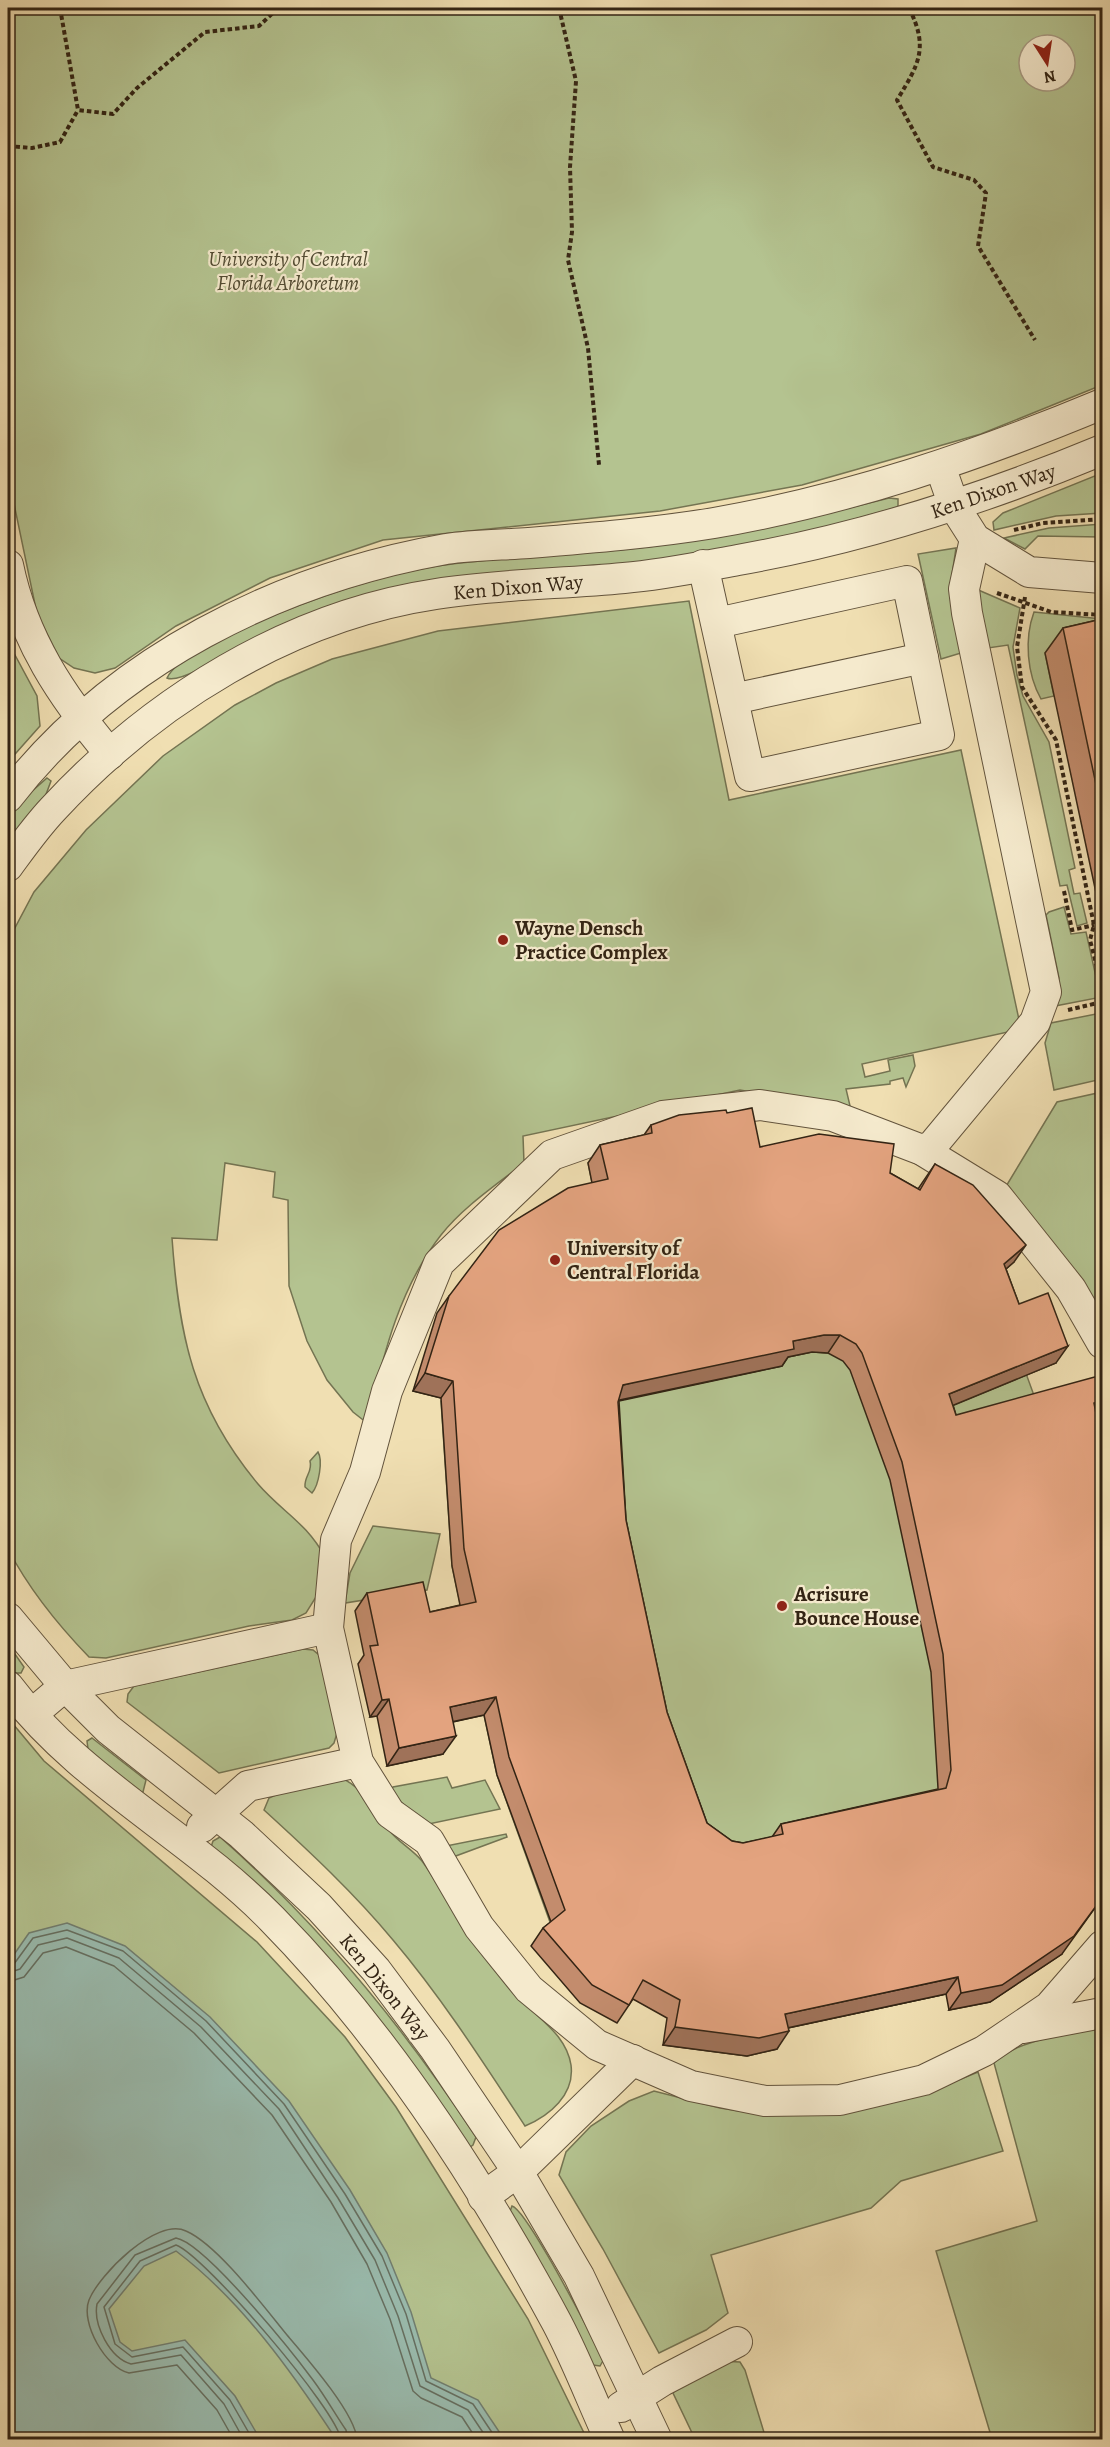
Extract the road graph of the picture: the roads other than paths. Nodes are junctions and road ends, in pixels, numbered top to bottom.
1 (1102, 404) edge
2 (1102, 450) edge
3 (940, 466) junction
4 (954, 506) junction
5 (975, 539) junction
6 (8, 565) edge
7 (703, 565) junction
8 (1102, 578) edge
9 (717, 623) junction
10 (923, 658) junction
11 (733, 699) junction
12 (81, 720) junction
13 (110, 754) junction
14 (8, 797) edge
15 (8, 866) edge
16 (922, 1150) junction
17 (1102, 1343) edge
18 (8, 1618) edge
19 (328, 1628) junction
20 (8, 1686) edge
21 (65, 1686) junction
22 (32, 1714) junction
23 (358, 1762) junction
24 (215, 1814) junction
25 (186, 1844) junction
26 (1102, 1946) edge
27 (1102, 2013) edge
28 (1015, 2030) junction
29 (633, 2060) junction
30 (518, 2172) junction
31 (483, 2197) junction
32 (737, 2342) dead end
33 (639, 2398) junction
34 (605, 2429) edge
35 (657, 2439) edge

1 - 3 street, Ken Dixon Way
2 - 4 street, Ken Dixon Way
3 - 4 street
3 - 12 street, Ken Dixon Way
4 - 5 street
4 - 7 street, Ken Dixon Way
5 - 8 street
5 - 16 street
6 - 12 street
7 - 9 street
7 - 13 street, Ken Dixon Way
9 - 10 street
9 - 11 street
10 - 11 street
10 - 11 street
12 - 13 street
12 - 14 street, Ken Dixon Way
13 - 15 street, Ken Dixon Way
16 - 17 street
16 - 19 street
18 - 21 street, Ken Dixon Way
19 - 21 street
19 - 23 street
20 - 22 street, Ken Dixon Way
21 - 22 street
21 - 24 street, Ken Dixon Way
22 - 25 street, Ken Dixon Way
23 - 24 street
23 - 29 street
24 - 25 street
24 - 30 street, Ken Dixon Way
25 - 31 street, Ken Dixon Way
26 - 28 street
27 - 28 street
28 - 29 street
29 - 30 street
30 - 31 street
30 - 33 street, Ken Dixon Way
31 - 34 street, Ken Dixon Way
32 - 33 street
33 - 34 street
33 - 35 street, Ken Dixon Way

